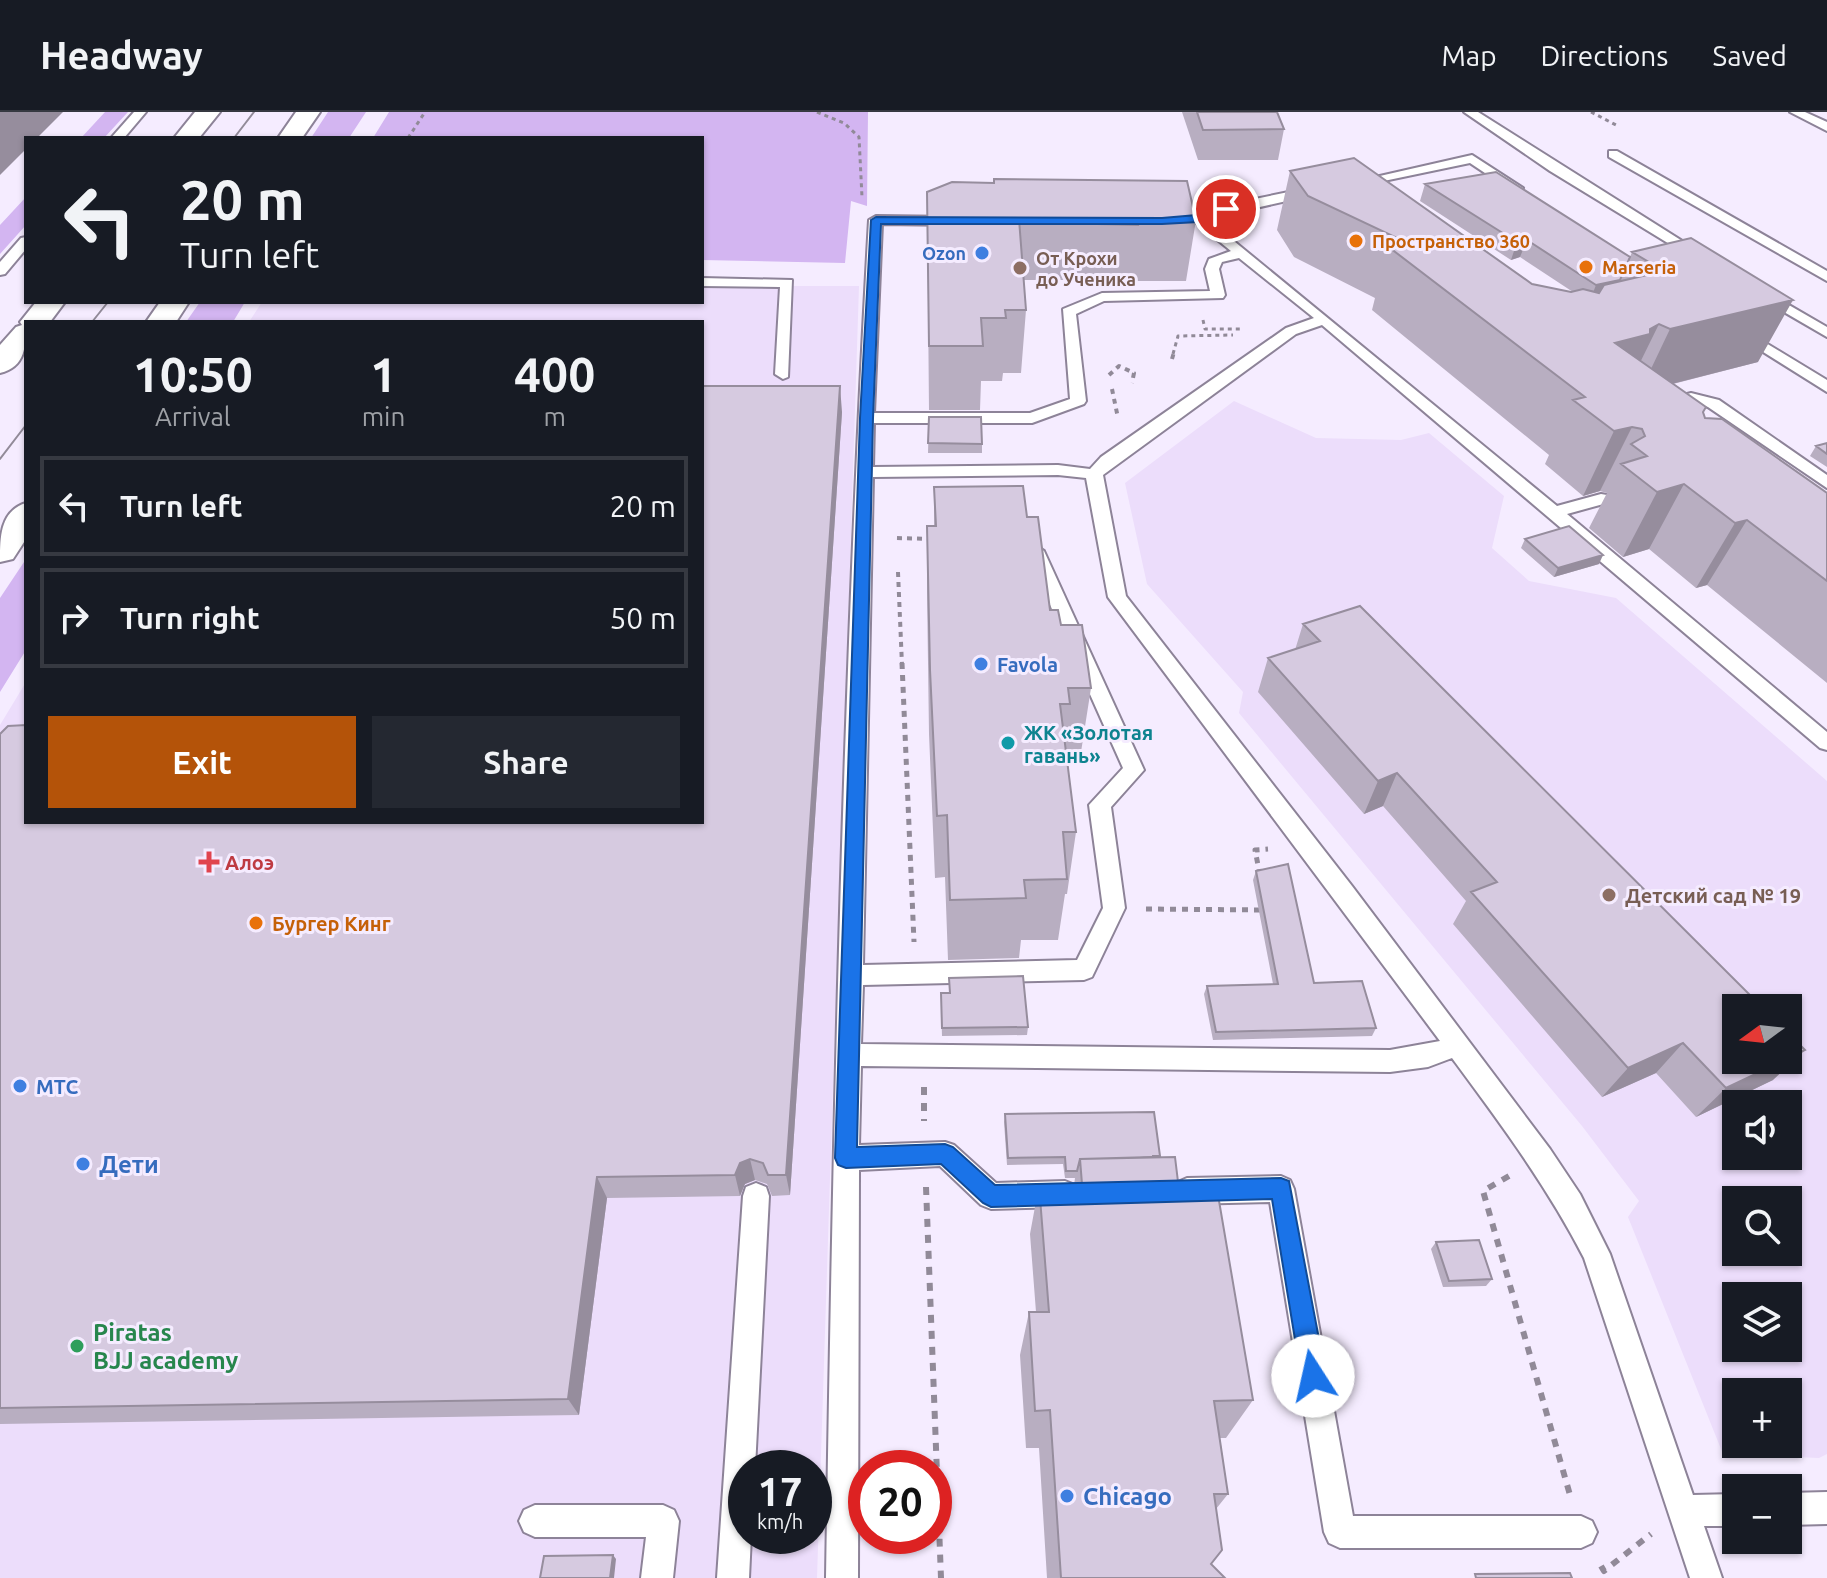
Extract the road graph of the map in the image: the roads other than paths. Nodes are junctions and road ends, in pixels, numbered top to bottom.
1 (140, 112) edge
2 (208, 112) edge
3 (308, 112) edge
4 (1470, 112) edge
5 (1796, 112) edge
6 (1827, 127) edge
7 (119, 136) edge
8 (188, 136) edge
9 (291, 136) edge
10 (1613, 154) dead end
11 (1527, 194) edge
12 (1198, 218) junction
13 (971, 221) edge
14 (1146, 221) edge
15 (24, 243) edge
16 (1242, 253) junction
17 (1712, 263) edge
18 (0, 271) edge
19 (1827, 277) edge
20 (704, 282) edge
21 (1751, 287) edge
22 (49, 304) edge
23 (1791, 311) junction
24 (1324, 319) junction
25 (37, 320) edge
26 (1827, 333) edge
27 (24, 335) edge
28 (0, 364) edge
29 (783, 374) dead end
30 (1827, 387) edge
31 (866, 418) junction
32 (1661, 418) edge
33 (865, 472) junction
34 (1094, 474) junction
35 (1827, 483) edge
36 (1601, 499) edge
37 (1553, 513) junction
38 (24, 517) edge
39 (0, 551) edge
40 (1035, 551) edge
41 (1827, 743) edge
42 (853, 975) junction
43 (1458, 1045) junction
44 (851, 1055) junction
45 (846, 1158) junction
46 (1154, 1192) edge
47 (1091, 1193) edge
48 (756, 1196) dead end
49 (1827, 1508) edge
50 (1802, 1509) edge
51 (1722, 1510) edge
52 (1683, 1511) junction
53 (535, 1521) dead end
54 (1581, 1532) road end
55 (657, 1578) edge
56 (733, 1578) edge
57 (842, 1578) edge
58 (1706, 1578) edge

1 - 7 lane
2 - 8 main road
3 - 9 main road
4 - 17 lane
5 - 6 lane
10 - 19 lane
11 - 12 lane
12 - 14 lane
12 - 16 lane
13 - 31 lane
15 - 18 lane
16 - 24 lane
16 - 31 lane
20 - 29 lane
21 - 23 lane
22 - 25 main road
23 - 26 lane
23 - 30 lane
24 - 34 lane
24 - 37 lane
27 - 28 main road
31 - 33 lane
32 - 35 lane
33 - 34 lane
33 - 42 lane
34 - 43 lane
36 - 37 lane
37 - 41 lane
38 - 39 main road
40 - 42 lane
42 - 44 lane
43 - 44 lane
43 - 52 lane
44 - 45 lane
45 - 47 lane
45 - 57 lane
46 - 54 lane
48 - 56 lane
49 - 50 lane
51 - 52 lane
52 - 58 lane
53 - 55 lane

